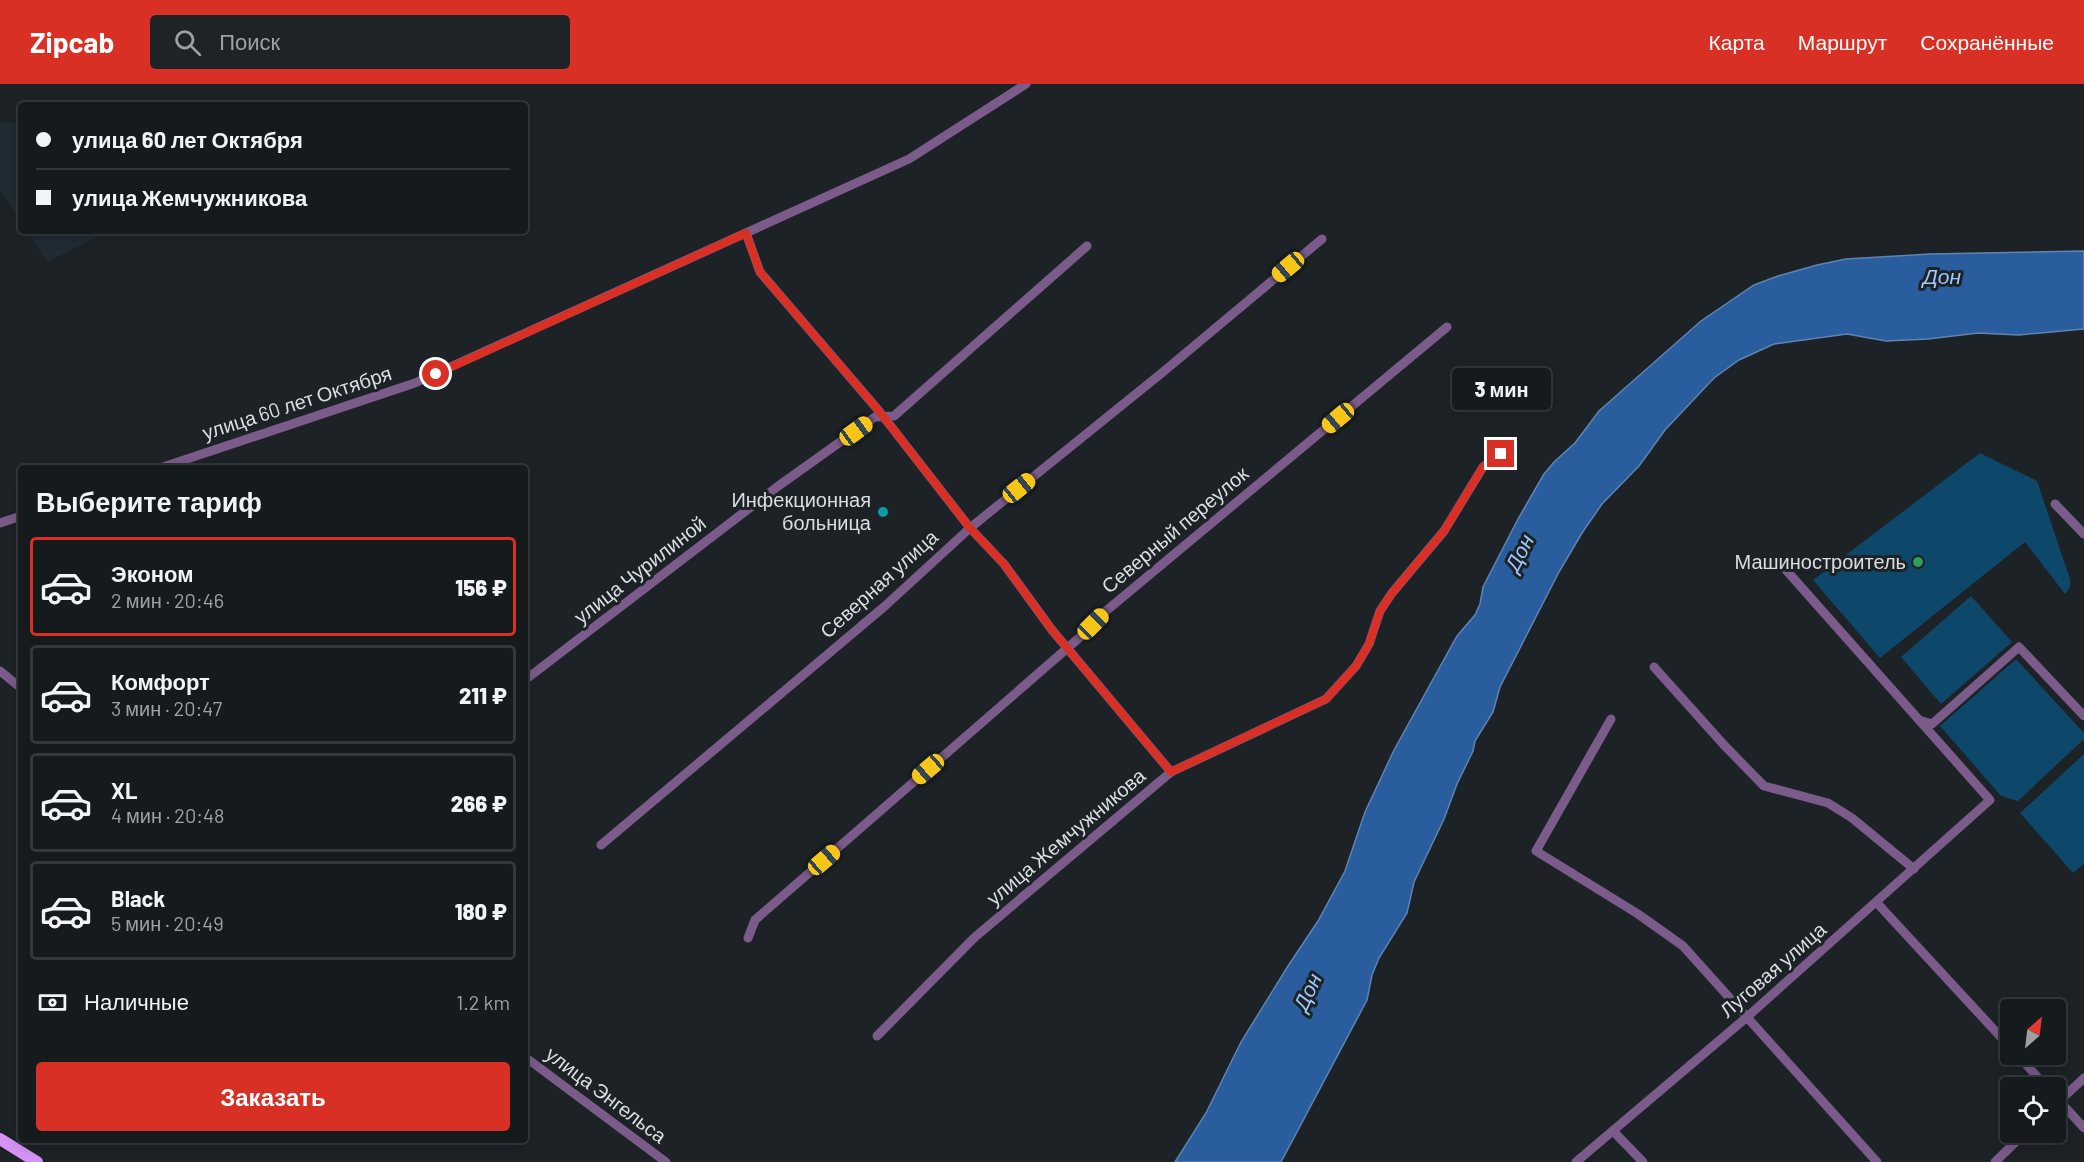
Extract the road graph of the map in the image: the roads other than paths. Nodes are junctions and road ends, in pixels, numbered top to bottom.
1 (1026, 84) edge
2 (746, 233) junction
3 (1322, 239) dead end
4 (1087, 246) dead end
5 (1447, 327) dead end
6 (883, 417) junction
7 (1501, 454) dead end
8 (169, 465) edge
9 (2055, 504) dead end
10 (18, 517) edge
11 (0, 523) edge
12 (970, 528) junction
13 (2084, 534) edge
14 (1779, 562) dead end
15 (1067, 648) junction
16 (1654, 667) dead end
17 (0, 670) edge
18 (528, 678) edge
19 (18, 685) edge
20 (2084, 716) edge
21 (1611, 719) dead end
22 (1919, 720) junction
23 (1171, 772) junction
24 (601, 845) dead end
25 (1914, 869) junction
26 (1877, 903) junction
27 (748, 938) dead end
28 (1747, 1017) junction
29 (877, 1035) dead end
30 (2000, 1036) edge
31 (528, 1059) edge
32 (2027, 1065) edge
33 (2037, 1077) edge
34 (2084, 1078) edge
35 (2066, 1092) edge
36 (2066, 1110) edge
37 (2084, 1128) edge
38 (1613, 1131) junction
39 (0, 1139) edge
40 (2015, 1143) edge
41 (38, 1162) edge
42 (666, 1162) edge
43 (1576, 1162) edge
44 (1643, 1162) edge
45 (1877, 1162) edge
46 (1995, 1162) edge

1 - 2 street, улица 60 лет Октября
2 - 6 street
2 - 8 street, улица 60 лет Октября
3 - 12 street, Северная улица
4 - 6 street, улица Чурилиной
5 - 15 street, Северный переулок
6 - 12 street
6 - 18 street, улица Чурилиной
7 - 23 street, улица Жемчужникова
9 - 13 street
10 - 11 street
12 - 15 street
12 - 24 street, Северная улица
14 - 22 street
15 - 23 street
15 - 27 street, Северный переулок
16 - 25 street
17 - 19 street
20 - 22 street
21 - 28 street
22 - 25 street, Луговая улица
23 - 29 street, улица Жемчужникова
25 - 26 street, Луговая улица
26 - 28 street, Луговая улица
26 - 30 street
28 - 38 street, Луговая улица
28 - 45 street
31 - 42 street, улица Энгельса
32 - 33 street
34 - 35 street
36 - 37 street
38 - 43 street, Луговая улица
38 - 44 street
39 - 41 main road
40 - 46 street

